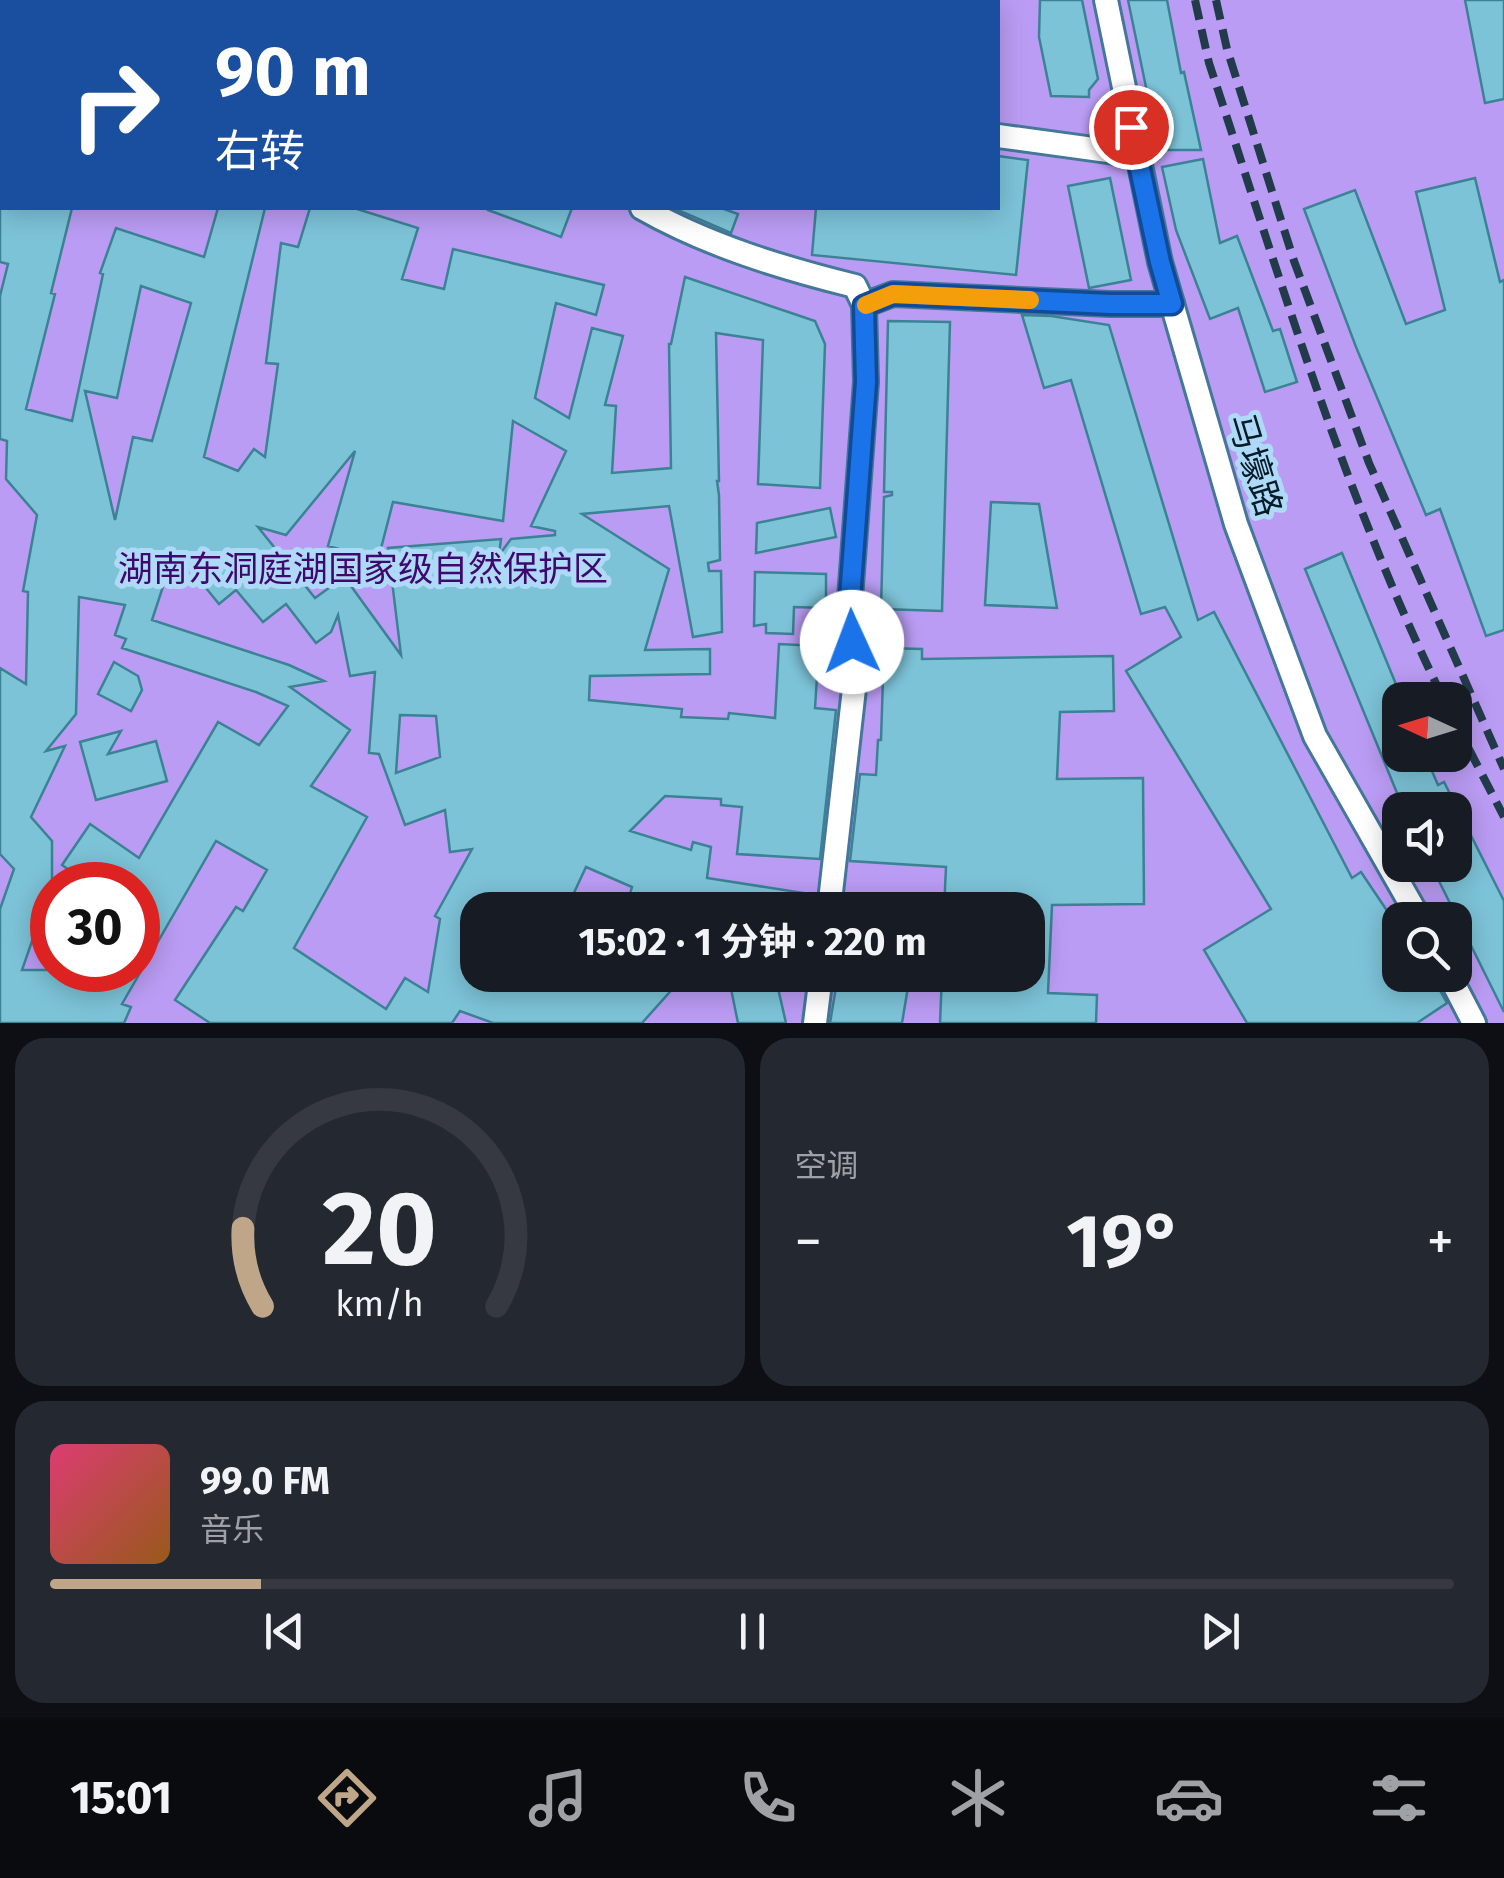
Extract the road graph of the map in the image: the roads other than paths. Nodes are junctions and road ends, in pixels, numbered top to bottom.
1 (1106, 0) edge
2 (1000, 136) edge
3 (1137, 155) junction
4 (646, 210) edge
5 (1172, 304) junction
6 (864, 306) junction
7 (831, 892) edge
8 (1410, 902) edge
9 (819, 992) edge
10 (1458, 992) edge
11 (815, 1023) edge
12 (1474, 1023) edge

1 - 3 street, 马壕路
2 - 3 street
3 - 5 street, 马壕路
4 - 6 street
5 - 6 street
5 - 8 street, 马壕路
6 - 7 street
9 - 11 street
10 - 12 street

